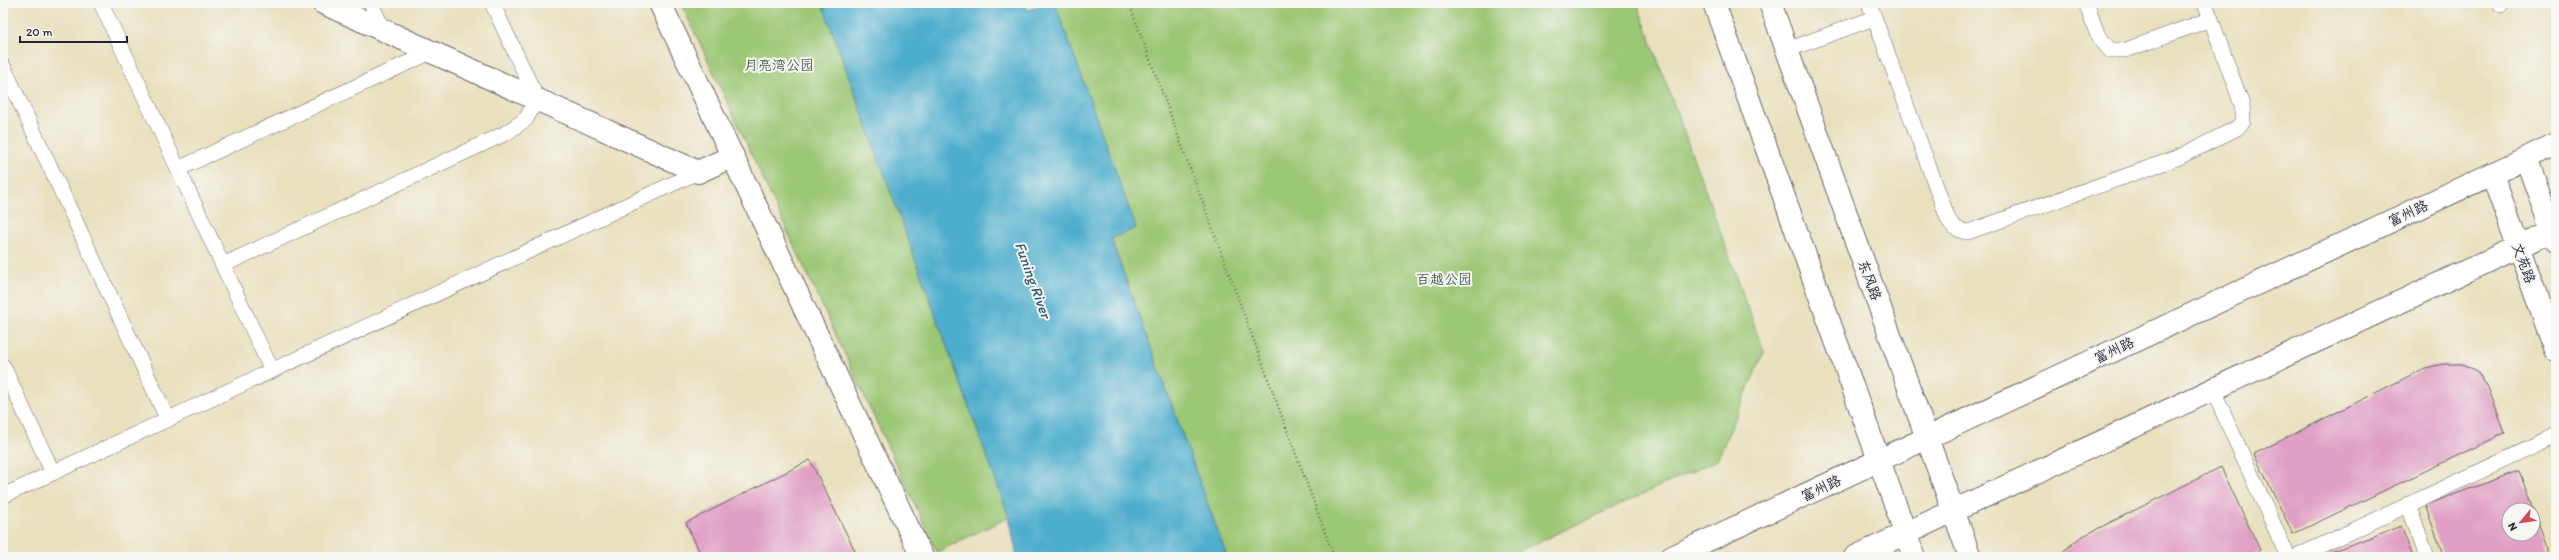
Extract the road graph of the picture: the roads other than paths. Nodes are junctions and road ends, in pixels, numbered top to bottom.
1 (101, 3) edge
2 (323, 3) edge
3 (371, 3) edge
4 (492, 3) edge
5 (660, 3) edge
6 (1714, 3) edge
7 (1770, 3) edge
8 (1869, 3) edge
9 (2086, 3) edge
10 (2205, 3) edge
11 (1874, 18) junction
12 (2211, 19) junction
13 (383, 30) junction
14 (1787, 50) junction
15 (431, 52) junction
16 (3, 66) edge
17 (537, 99) junction
18 (2556, 144) edge
19 (732, 156) junction
20 (2526, 158) junction
21 (178, 169) junction
22 (698, 172) junction
23 (2492, 174) junction
24 (2555, 234) edge
25 (2518, 247) junction
26 (223, 265) junction
27 (2556, 352) edge
28 (3, 366) edge
29 (272, 371) junction
30 (2213, 390) junction
31 (168, 420) junction
32 (2556, 436) edge
33 (1927, 437) junction
34 (1879, 460) junction
35 (53, 473) junction
36 (3, 496) edge
37 (2408, 504) junction
38 (1954, 511) junction
39 (1905, 534) junction
40 (922, 557) edge
41 (1672, 557) edge
42 (1855, 557) edge
43 (1914, 557) edge
44 (1970, 557) edge
45 (2288, 557) edge
46 (2296, 557) edge
47 (2427, 557) edge

1 - 21 lane
2 - 13 main road
3 - 13 lane
4 - 17 lane
5 - 19 main road
6 - 34 main road
7 - 14 main road, 东风路
8 - 11 lane
9 - 12 lane
10 - 12 lane
11 - 12 lane
11 - 14 lane
13 - 15 main road
14 - 33 main road, 东风路
15 - 17 main road
15 - 21 lane
16 - 31 lane
17 - 22 main road
17 - 26 lane
18 - 20 main road, 富州路
19 - 22 main road
19 - 40 main road
20 - 23 main road, 富州路
20 - 24 main road
21 - 26 lane
22 - 29 lane
23 - 25 main road, 文苑路
23 - 33 main road, 富州路
24 - 25 main road
25 - 27 main road, 文苑路
25 - 30 main road
26 - 29 lane
28 - 35 lane
29 - 31 lane
30 - 38 main road
30 - 45 lane
31 - 35 lane
32 - 37 lane
33 - 34 main road, 富州路
33 - 38 main road, 东风路
34 - 39 main road
34 - 41 main road, 富州路
35 - 36 lane
37 - 46 lane
37 - 47 lane
38 - 39 main road
38 - 44 main road, 东风路
39 - 42 main road
39 - 43 main road

